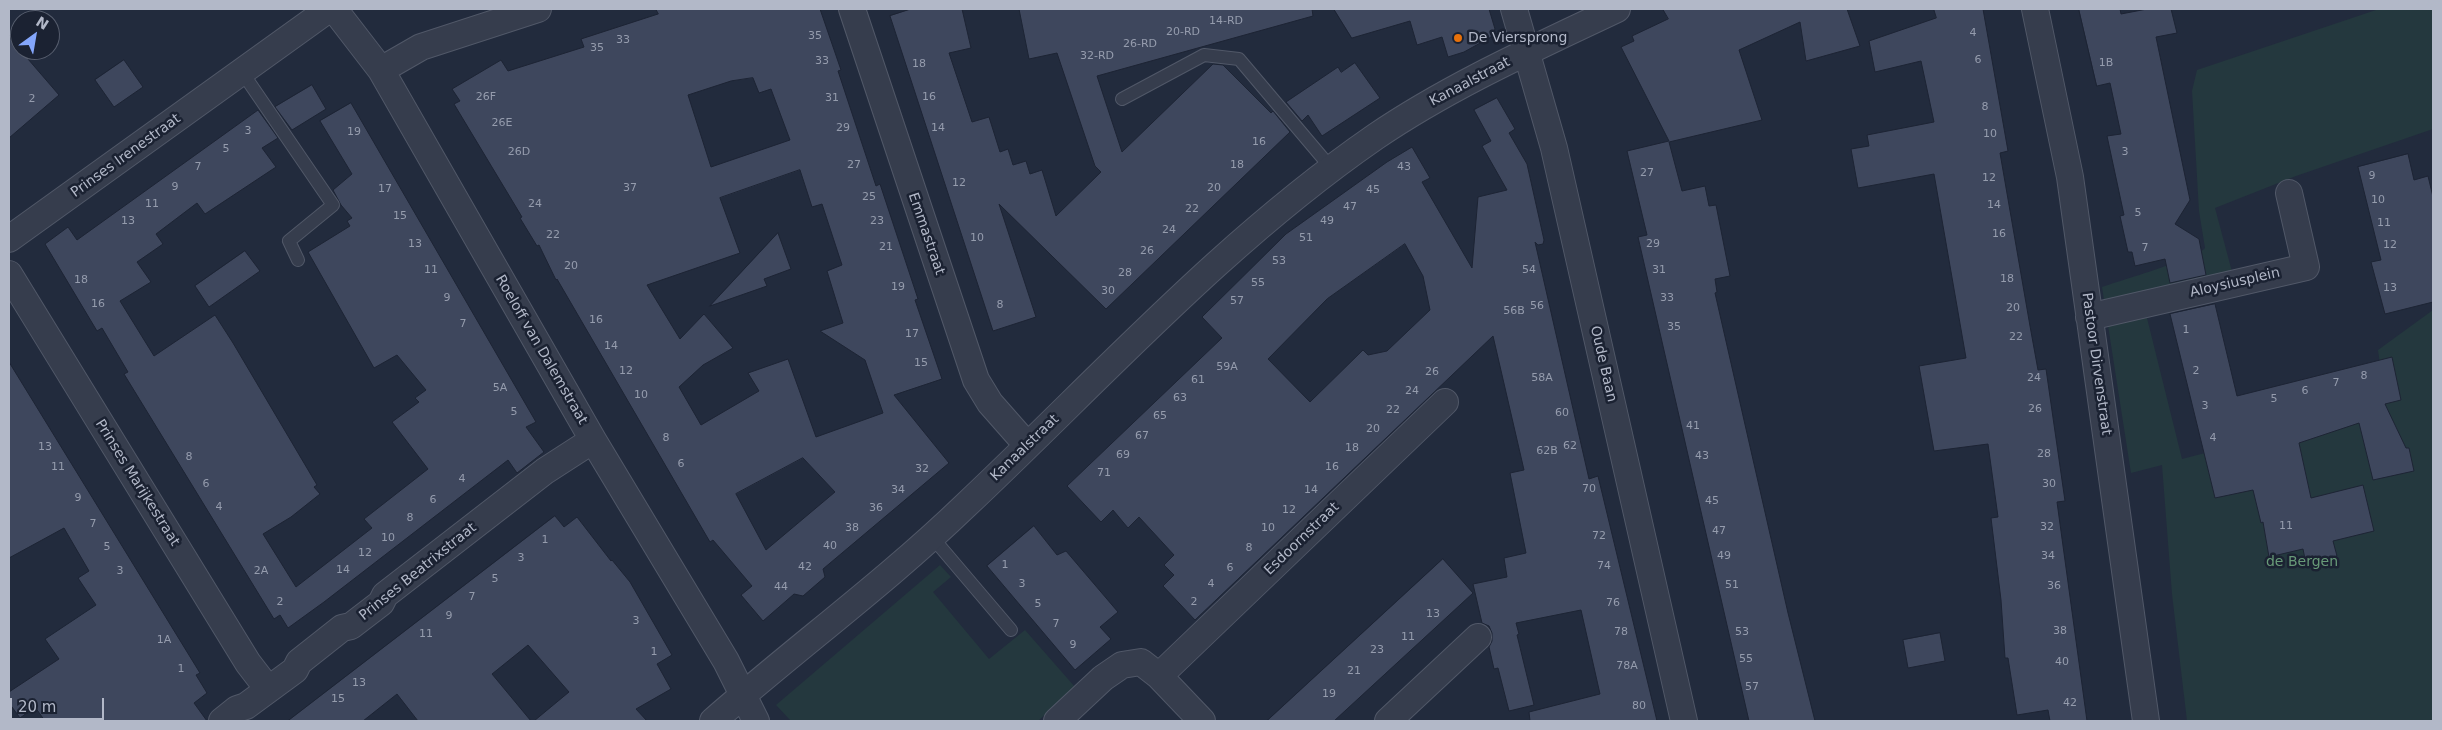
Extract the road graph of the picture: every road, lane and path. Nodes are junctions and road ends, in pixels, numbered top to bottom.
1 (329, 9) edge
2 (334, 9) edge
3 (538, 9) edge
4 (852, 9) edge
5 (1514, 9) edge
6 (1617, 9) edge
7 (2034, 9) edge
8 (1526, 53) junction
9 (381, 70) junction
10 (242, 72) junction
11 (1122, 99) dead end
12 (1332, 168) junction
13 (2288, 193) dead end
14 (9, 240) edge
15 (298, 260) dead end
16 (9, 274) edge
17 (2089, 317) junction
18 (1445, 402) dead end
19 (593, 440) junction
20 (1027, 445) junction
21 (932, 537) junction
22 (1011, 630) dead end
23 (1478, 637) dead end
24 (1159, 676) junction
25 (268, 689) junction
26 (742, 696) junction
27 (222, 721) edge
28 (713, 721) edge
29 (756, 721) edge
30 (1057, 721) edge
31 (1202, 721) edge
32 (1388, 721) edge
33 (1684, 721) edge
34 (2146, 721) edge

1 - 10 street, Prinses Irenestraat
2 - 9 street, Roeloff van Dalemstraat
3 - 9 street
4 - 20 street, Emmastraat
5 - 8 street, Oude Baan
6 - 8 street, Kanaalstraat
7 - 17 street, Pastoor Dirvenstraat
8 - 12 street, Kanaalstraat
8 - 33 street, Oude Baan
9 - 19 street, Roeloff van Dalemstraat
10 - 14 street, Prinses Irenestraat
10 - 15 lane
11 - 12 lane
12 - 20 street, Kanaalstraat
13 - 17 street, Aloysiusplein
16 - 25 street, Prinses Marijkestraat
17 - 34 street, Pastoor Dirvenstraat
18 - 24 street, Esdoornstraat
19 - 25 street, Prinses Beatrixstraat
19 - 26 street, Roeloff van Dalemstraat
20 - 21 street, Kanaalstraat
21 - 22 lane
21 - 26 street, Kanaalstraat
23 - 32 street
24 - 30 street
24 - 31 street
25 - 27 street, Prinses Beatrixstraat
26 - 28 street, Kanaalstraat
26 - 29 street, Roeloff van Dalemstraat

